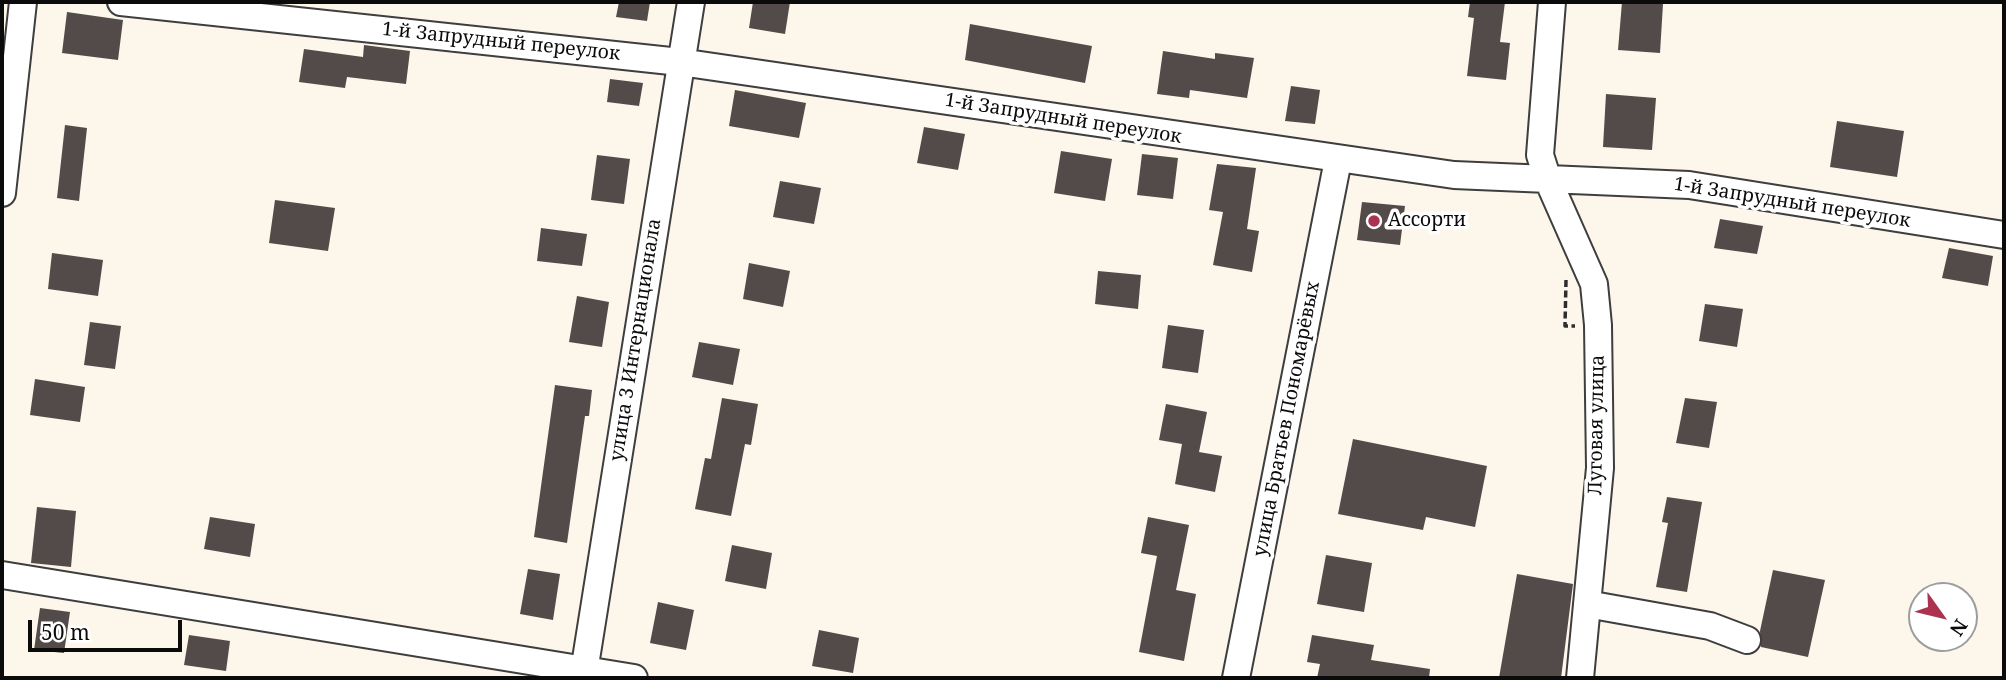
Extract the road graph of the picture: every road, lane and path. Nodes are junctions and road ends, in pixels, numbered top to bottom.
1 (23, 2) edge
2 (121, 2) edge
3 (691, 2) edge
4 (1552, 2) edge
5 (680, 62) junction
6 (1338, 160) junction
7 (1548, 180) junction
8 (2, 192) edge
9 (2004, 234) edge
10 (2, 575) edge
11 (1587, 604) junction
12 (1747, 639) dead end
13 (583, 675) edge
14 (634, 678) edge
15 (1236, 678) edge
16 (1580, 678) edge

1 - 8 street
2 - 5 street, 1-й Запрудный переулок
3 - 5 street, улица 3 Интернационала
4 - 7 street
5 - 6 street, 1-й Запрудный переулок
5 - 13 street, улица 3 Интернационала
6 - 7 street, 1-й Запрудный переулок
6 - 15 street, улица Братьев Пономарёвых
7 - 9 street, 1-й Запрудный переулок
7 - 11 street, Луговая улица
10 - 13 street
11 - 12 street
11 - 16 street, Луговая улица
13 - 14 street

